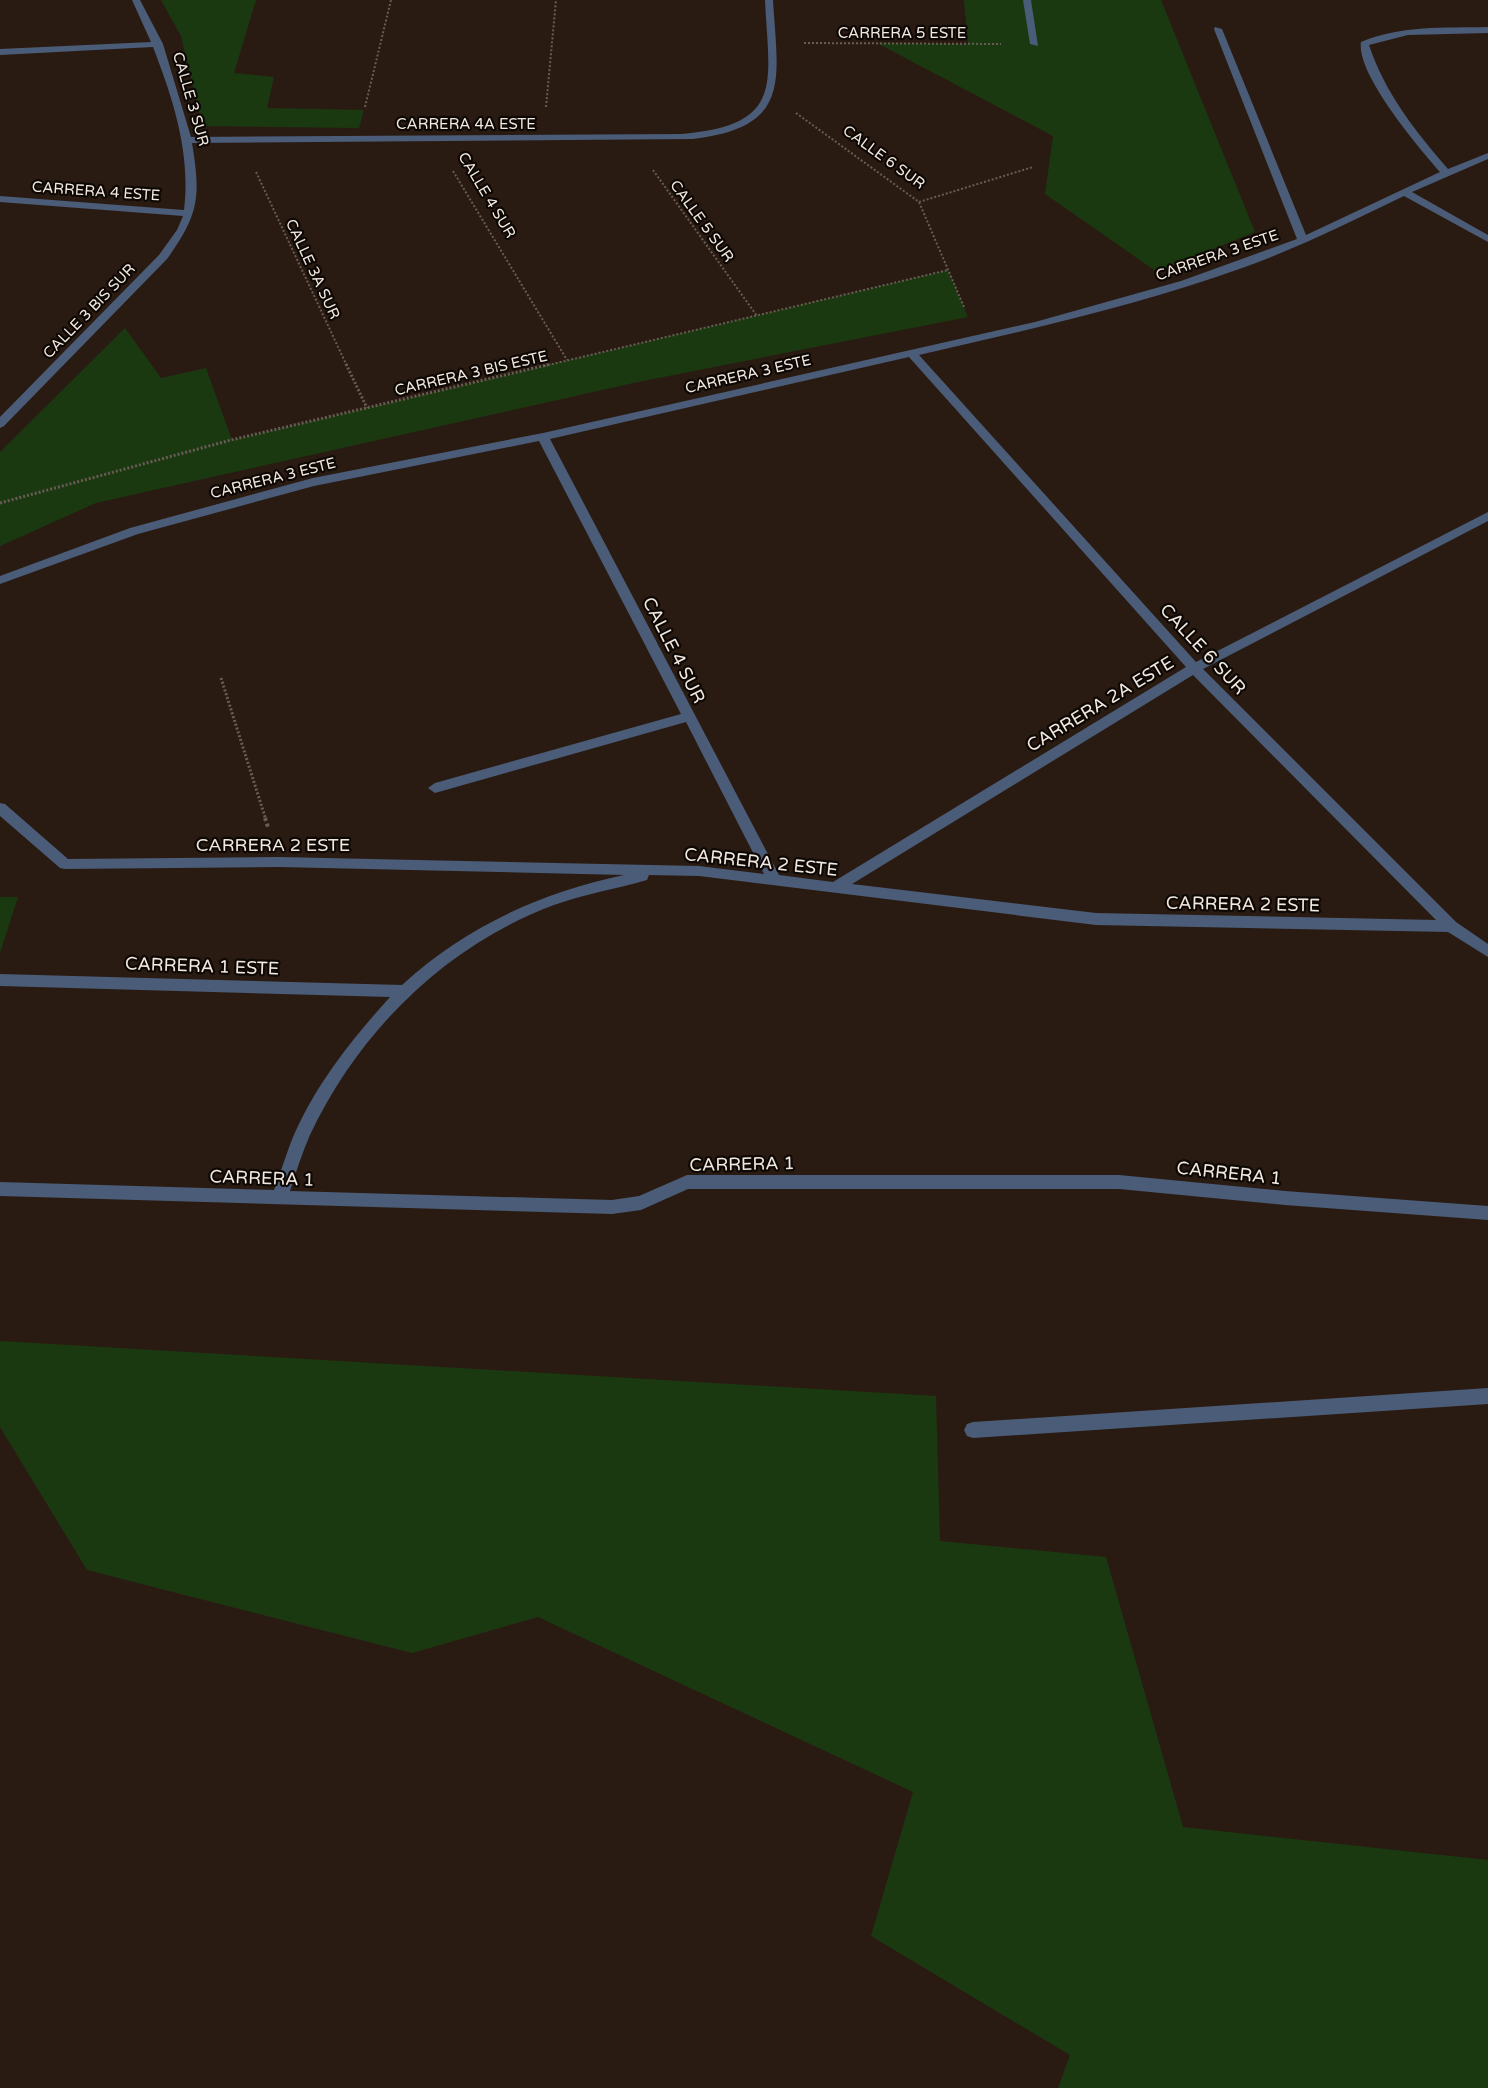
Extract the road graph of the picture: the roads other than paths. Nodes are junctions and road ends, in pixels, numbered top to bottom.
1 (136, 0) edge
2 (769, 0) edge
3 (1027, 0) edge
4 (1218, 29) dead end
5 (1488, 30) edge
6 (158, 44) junction
7 (1035, 44) road end
8 (0, 52) edge
9 (188, 140) junction
10 (1488, 156) edge
11 (1445, 172) junction
12 (1404, 192) junction
13 (0, 199) edge
14 (189, 213) junction
15 (1488, 239) edge
16 (1303, 240) junction
17 (910, 352) junction
18 (0, 424) edge
19 (543, 437) junction
20 (1488, 516) edge
21 (0, 580) edge
22 (1194, 668) junction
23 (688, 717) junction
24 (435, 788) dead end
25 (0, 808) edge
26 (699, 871) junction
27 (774, 879) junction
28 (834, 888) junction
29 (1451, 926) junction
30 (1488, 951) edge
31 (0, 980) edge
32 (403, 991) junction
33 (0, 1189) edge
34 (279, 1198) junction
35 (1488, 1213) edge
36 (1488, 1396) edge
37 (973, 1430) dead end

1 - 6 street, CALLE 3 SUR
2 - 9 street, CARRERA 4A ESTE
3 - 7 street
4 - 16 street
5 - 11 street
6 - 8 street
6 - 9 street, CALLE 3 SUR
9 - 14 street, CALLE 3 SUR
10 - 11 street, CARRERA 3 ESTE
11 - 12 street, CARRERA 3 ESTE
12 - 15 street
12 - 16 street, CARRERA 3 ESTE
13 - 14 street, CARRERA 4 ESTE
14 - 18 street, CALLE 3 BIS SUR
16 - 17 street, CARRERA 3 ESTE
17 - 19 street, CARRERA 3 ESTE
17 - 22 street, CALLE 6 SUR
19 - 21 street, CARRERA 3 ESTE
19 - 23 street, CALLE 4 SUR
20 - 22 street, CARRERA 2A ESTE
22 - 28 street, CARRERA 2A ESTE
22 - 29 street, CALLE 6 SUR
23 - 24 street
23 - 27 street, CALLE 4 SUR
25 - 26 street, CARRERA 2 ESTE
26 - 27 street, CARRERA 2 ESTE
26 - 32 street
27 - 28 street, CARRERA 2 ESTE
28 - 29 street, CARRERA 2 ESTE
29 - 30 street, CALLE 6 SUR
31 - 32 street, CARRERA 1 ESTE
32 - 34 street
33 - 34 street, CARRERA 1
34 - 35 street, CARRERA 1
36 - 37 street

